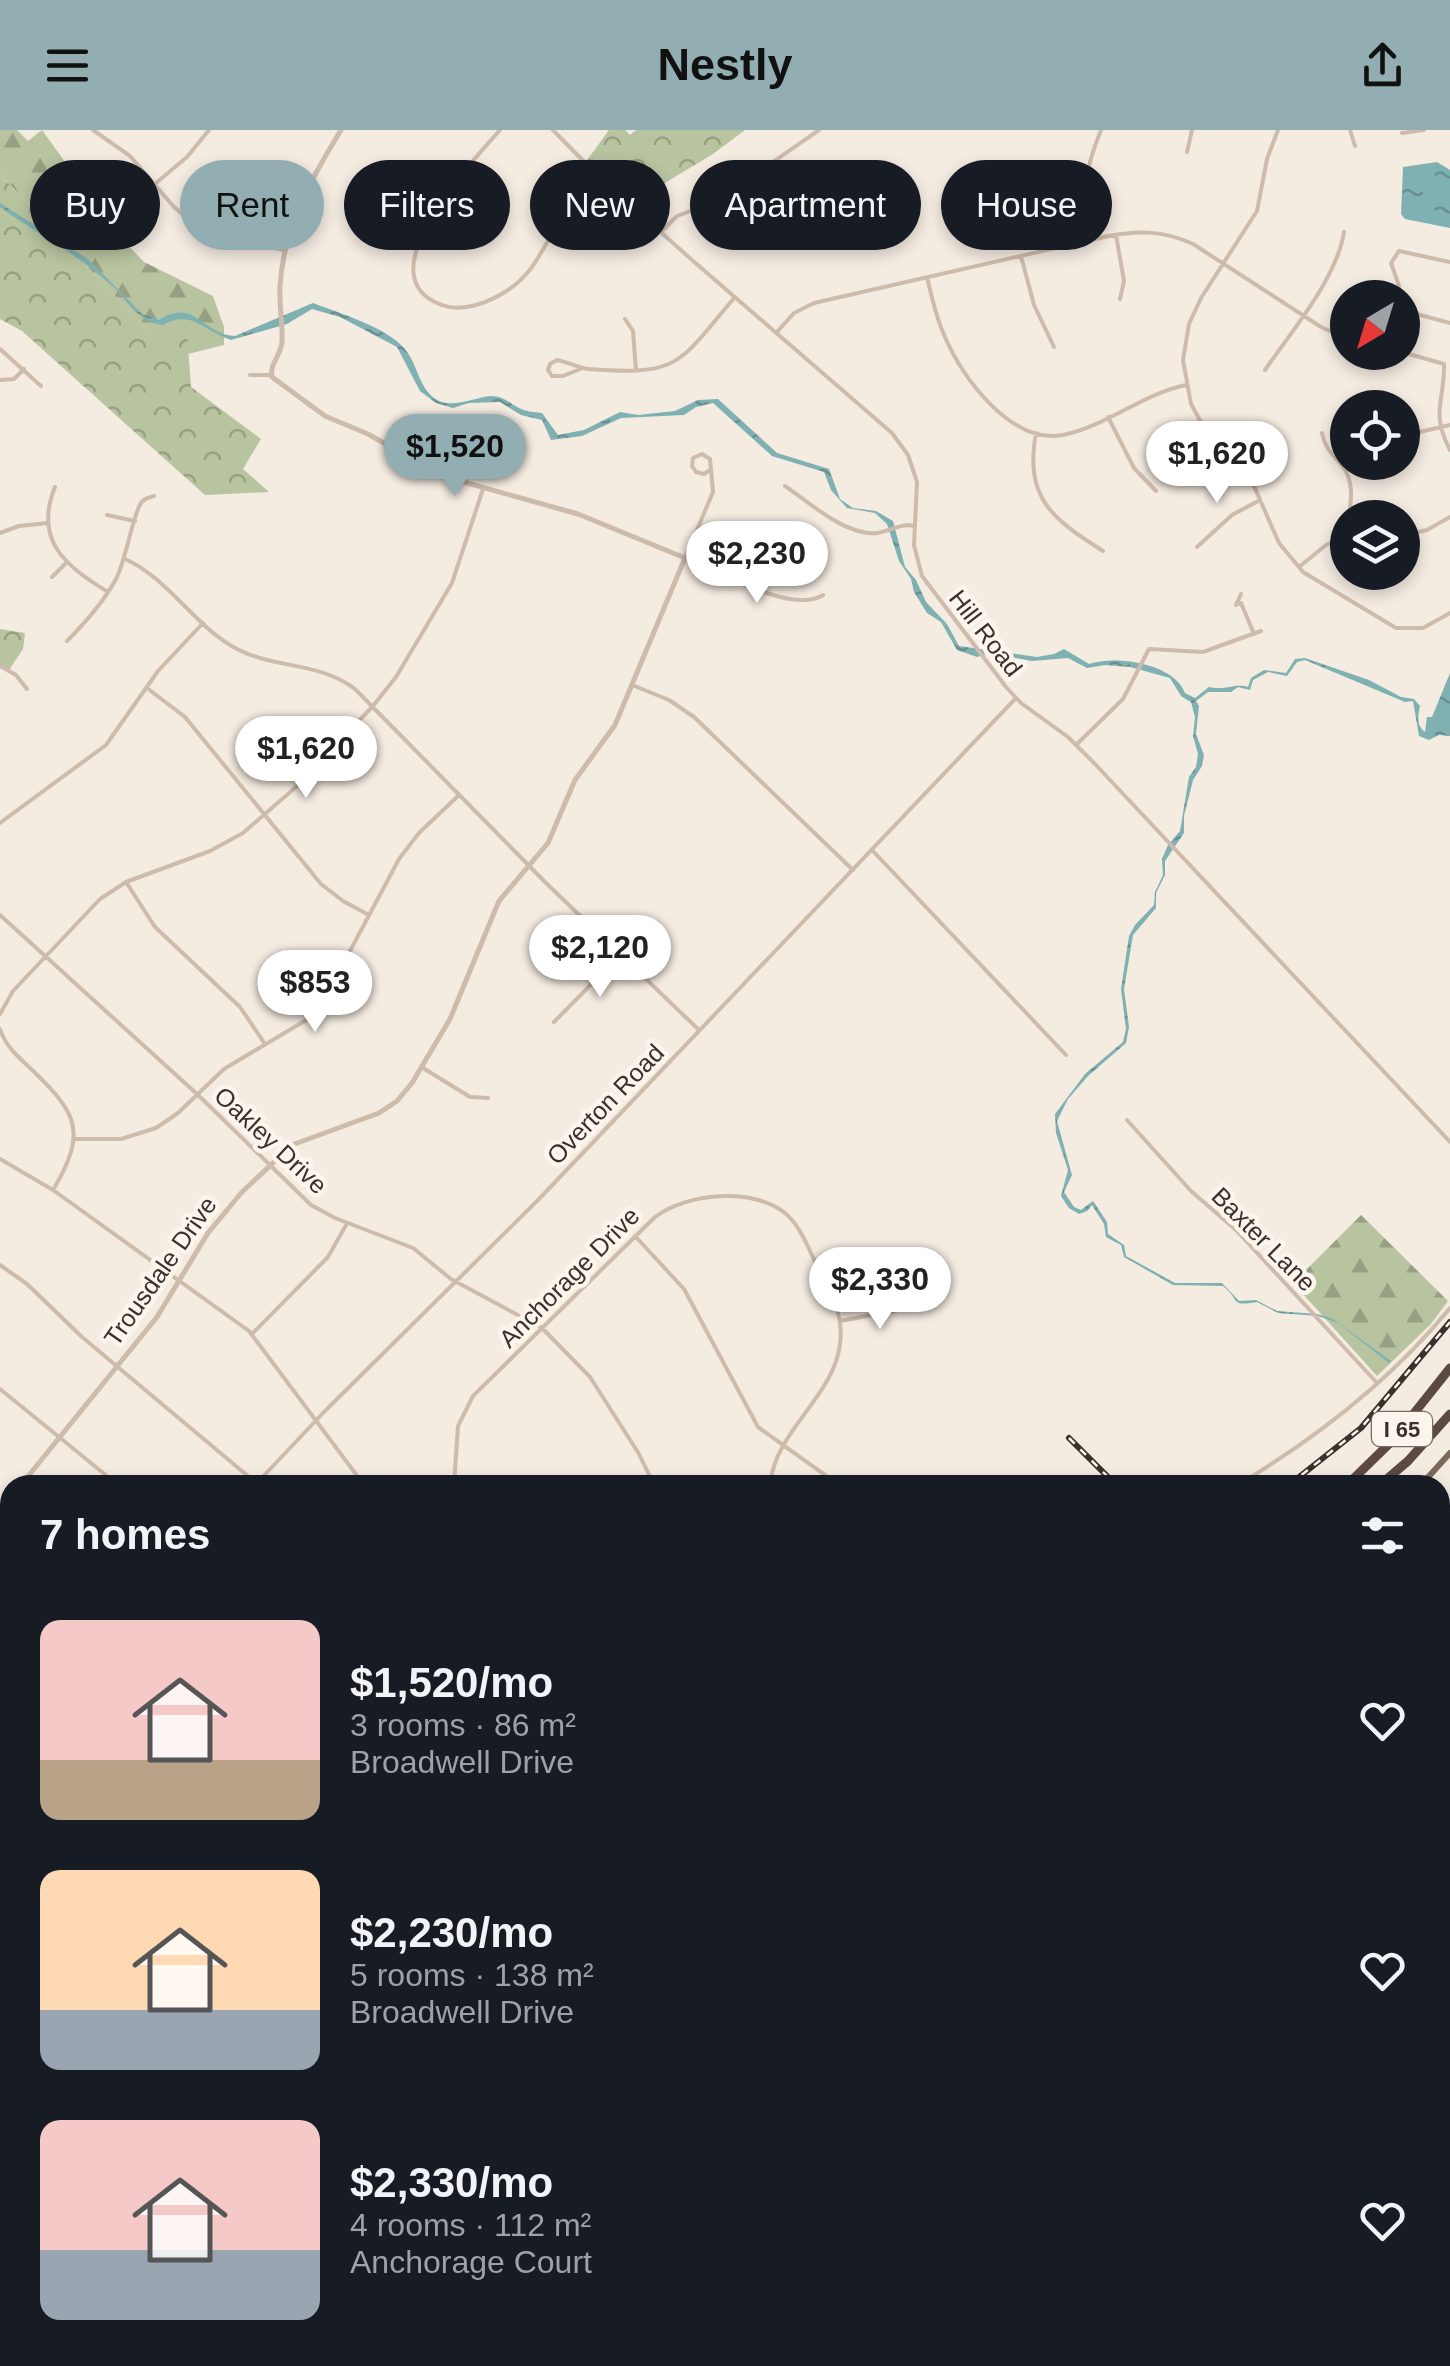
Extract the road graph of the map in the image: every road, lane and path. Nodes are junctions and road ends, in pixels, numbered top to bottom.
1 (93, 130) edge
2 (209, 130) edge
3 (342, 130) edge
4 (500, 130) edge
5 (553, 130) edge
6 (819, 130) edge
7 (1101, 130) edge
8 (1192, 130) edge
9 (1278, 130) edge
10 (1350, 130) edge
11 (1424, 130) edge
12 (1402, 132) dead end
13 (1356, 146) dead end
14 (1187, 152) dead end
15 (134, 160) edge
16 (583, 160) edge
17 (1089, 160) edge
18 (324, 161) edge
19 (160, 180) edge
20 (160, 188) edge
21 (180, 212) edge
22 (670, 224) edge
23 (1344, 232) dead end
24 (1116, 234) junction
25 (1112, 235) edge
26 (670, 240) edge
27 (284, 250) edge
28 (545, 250) edge
29 (1047, 250) edge
30 (1022, 256) junction
31 (1450, 262) edge
32 (1224, 263) junction
33 (928, 277) junction
34 (1396, 280) edge
35 (735, 298) junction
36 (1120, 299) dead end
37 (1420, 314) edge
38 (1302, 315) junction
39 (626, 319) dead end
40 (1450, 322) edge
41 (1330, 330) edge
42 (777, 332) junction
43 (1054, 348) dead end
44 (0, 349) edge
45 (1420, 357) edge
46 (583, 368) junction
47 (24, 369) junction
48 (636, 370) junction
49 (1265, 370) dead end
50 (250, 375) dead end
51 (270, 375) junction
52 (0, 380) edge
53 (1186, 385) junction
54 (42, 386) dead end
55 (1108, 417) junction
56 (1450, 425) edge
57 (1440, 427) junction
58 (1420, 432) edge
59 (1322, 433) dead end
60 (1036, 434) junction
61 (1450, 450) edge
62 (710, 470) dead end
63 (55, 486) dead end
64 (785, 486) dead end
65 (483, 489) junction
66 (1156, 490) dead end
67 (154, 496) dead end
68 (1260, 500) junction
69 (1349, 500) edge
70 (107, 515) dead end
71 (1450, 517) edge
72 (135, 521) junction
73 (48, 523) junction
74 (915, 526) junction
75 (0, 532) edge
76 (1420, 532) edge
77 (1330, 543) edge
78 (1198, 547) dead end
79 (1103, 551) dead end
80 (685, 558) junction
81 (125, 559) junction
82 (66, 563) junction
83 (1298, 568) junction
84 (52, 577) dead end
85 (108, 592) junction
86 (1240, 594) dead end
87 (823, 596) dead end
88 (1450, 614) edge
89 (203, 623) junction
90 (1262, 630) dead end
91 (1254, 634) junction
92 (67, 642) dead end
93 (0, 666) edge
94 (632, 685) junction
95 (147, 688) junction
96 (27, 689) dead end
97 (1016, 698) junction
98 (373, 706) junction
99 (1076, 745) junction
100 (459, 796) junction
101 (265, 816) junction
102 (0, 824) edge
103 (872, 850) junction
104 (528, 866) junction
105 (853, 870) junction
106 (126, 882) junction
107 (367, 914) junction
108 (0, 915) edge
109 (621, 954) junction
110 (46, 956) junction
111 (0, 1014) edge
112 (554, 1022) dead end
113 (0, 1030) edge
114 (700, 1030) junction
115 (265, 1044) junction
116 (1066, 1055) dead end
117 (423, 1068) junction
118 (196, 1094) junction
119 (488, 1098) dead end
120 (1128, 1120) dead end
121 (76, 1139) junction
122 (1450, 1142) edge
123 (0, 1158) edge
124 (269, 1165) junction
125 (53, 1190) junction
126 (347, 1223) junction
127 (634, 1236) junction
128 (0, 1265) edge
129 (180, 1280) junction
130 (457, 1281) junction
131 (909, 1308) dead end
132 (1450, 1308) edge
133 (840, 1321) junction
134 (542, 1328) junction
135 (252, 1334) junction
136 (116, 1366) junction
137 (1450, 1368) edge
138 (1377, 1383) junction
139 (0, 1389) edge
140 (1450, 1414) edge
141 (315, 1420) junction
142 (60, 1438) junction
143 (781, 1447) junction
144 (1450, 1452) edge
145 (29, 1475) edge
146 (106, 1475) edge
147 (245, 1475) edge
148 (264, 1475) edge
149 (356, 1475) edge
150 (454, 1475) edge
151 (649, 1475) edge
152 (771, 1475) edge
153 (824, 1475) edge
154 (1253, 1475) edge
155 (1357, 1475) edge
156 (1392, 1475) edge
157 (1430, 1475) edge

1 - 15 street
2 - 19 street
3 - 18 street
4 - 28 street
5 - 16 street, Hill Road
6 - 22 street
7 - 17 street
8 - 14 street
9 - 32 street
10 - 13 street
11 - 12 street
20 - 21 street
23 - 38 street
24 - 25 street
24 - 32 street
24 - 36 street
26 - 35 street, Hill Road
27 - 51 street
29 - 30 street
30 - 33 street
30 - 43 street
31 - 34 street
32 - 38 street
32 - 53 street
33 - 42 street
33 - 60 street
35 - 42 street, Hill Road
35 - 48 street
37 - 40 street
38 - 41 street
38 - 49 street
39 - 48 street
42 - 74 street, Hill Road
44 - 47 street
45 - 57 street
46 - 46 street
46 - 48 street
47 - 52 street
47 - 54 street
50 - 51 street
51 - 65 street
53 - 55 street
53 - 68 street
55 - 60 street
55 - 66 street
56 - 57 street
57 - 58 street
57 - 61 street
59 - 69 street
60 - 79 street
62 - 80 street
63 - 73 street
64 - 74 street
65 - 80 street
65 - 98 street
67 - 72 street
68 - 78 street
68 - 83 street
70 - 72 street
71 - 76 street
72 - 81 street
73 - 75 street
73 - 82 street
74 - 97 street, Hill Road
77 - 83 street
80 - 87 street
80 - 94 street, Trousdale Drive
81 - 85 street
81 - 89 street
82 - 84 street
82 - 85 street
83 - 88 street
85 - 92 street
86 - 91 street
89 - 95 street
89 - 98 street
90 - 91 street
91 - 99 street
93 - 96 street
94 - 104 street, Trousdale Drive
94 - 105 street
95 - 101 street
95 - 102 street
97 - 99 street, Hill Road
97 - 103 street, Overton Road
98 - 100 street
98 - 101 street
99 - 122 street, Hill Road
100 - 104 street
100 - 107 street
101 - 106 street
101 - 107 street
103 - 105 street, Overton Road
103 - 116 street
104 - 109 street
104 - 117 street, Trousdale Drive
105 - 114 street, Overton Road
106 - 110 street
106 - 115 street
107 - 115 street
108 - 110 street, Oakley Drive
109 - 112 street
109 - 114 street
110 - 111 street
110 - 118 street, Oakley Drive
113 - 121 street
114 - 130 street, Overton Road
115 - 118 street
117 - 119 street
117 - 124 street, Trousdale Drive
118 - 121 street
118 - 124 street, Oakley Drive
120 - 138 street, Baxter Lane
121 - 125 street
123 - 125 street
124 - 126 street, Oakley Drive
124 - 129 street, Trousdale Drive
125 - 129 street
126 - 130 street, Oakley Drive
126 - 135 street
127 - 133 street, Anchorage Drive
127 - 134 street, Anchorage Drive
127 - 143 street
128 - 136 street
129 - 135 street
129 - 136 street, Trousdale Drive
130 - 134 street, Oakley Drive
130 - 141 street, Overton Road
131 - 133 street
132 - 138 street
133 - 143 street
134 - 150 street, Anchorage Drive
134 - 151 street, Oakley Drive
135 - 141 street
136 - 142 street, Trousdale Drive
136 - 147 street
137 - 155 highway, I 65
138 - 154 street
139 - 142 street
140 - 156 highway, I 65
141 - 148 street, Overton Road
141 - 149 street
142 - 145 street, Trousdale Drive
142 - 146 street
143 - 152 street
143 - 153 street
144 - 157 main road

